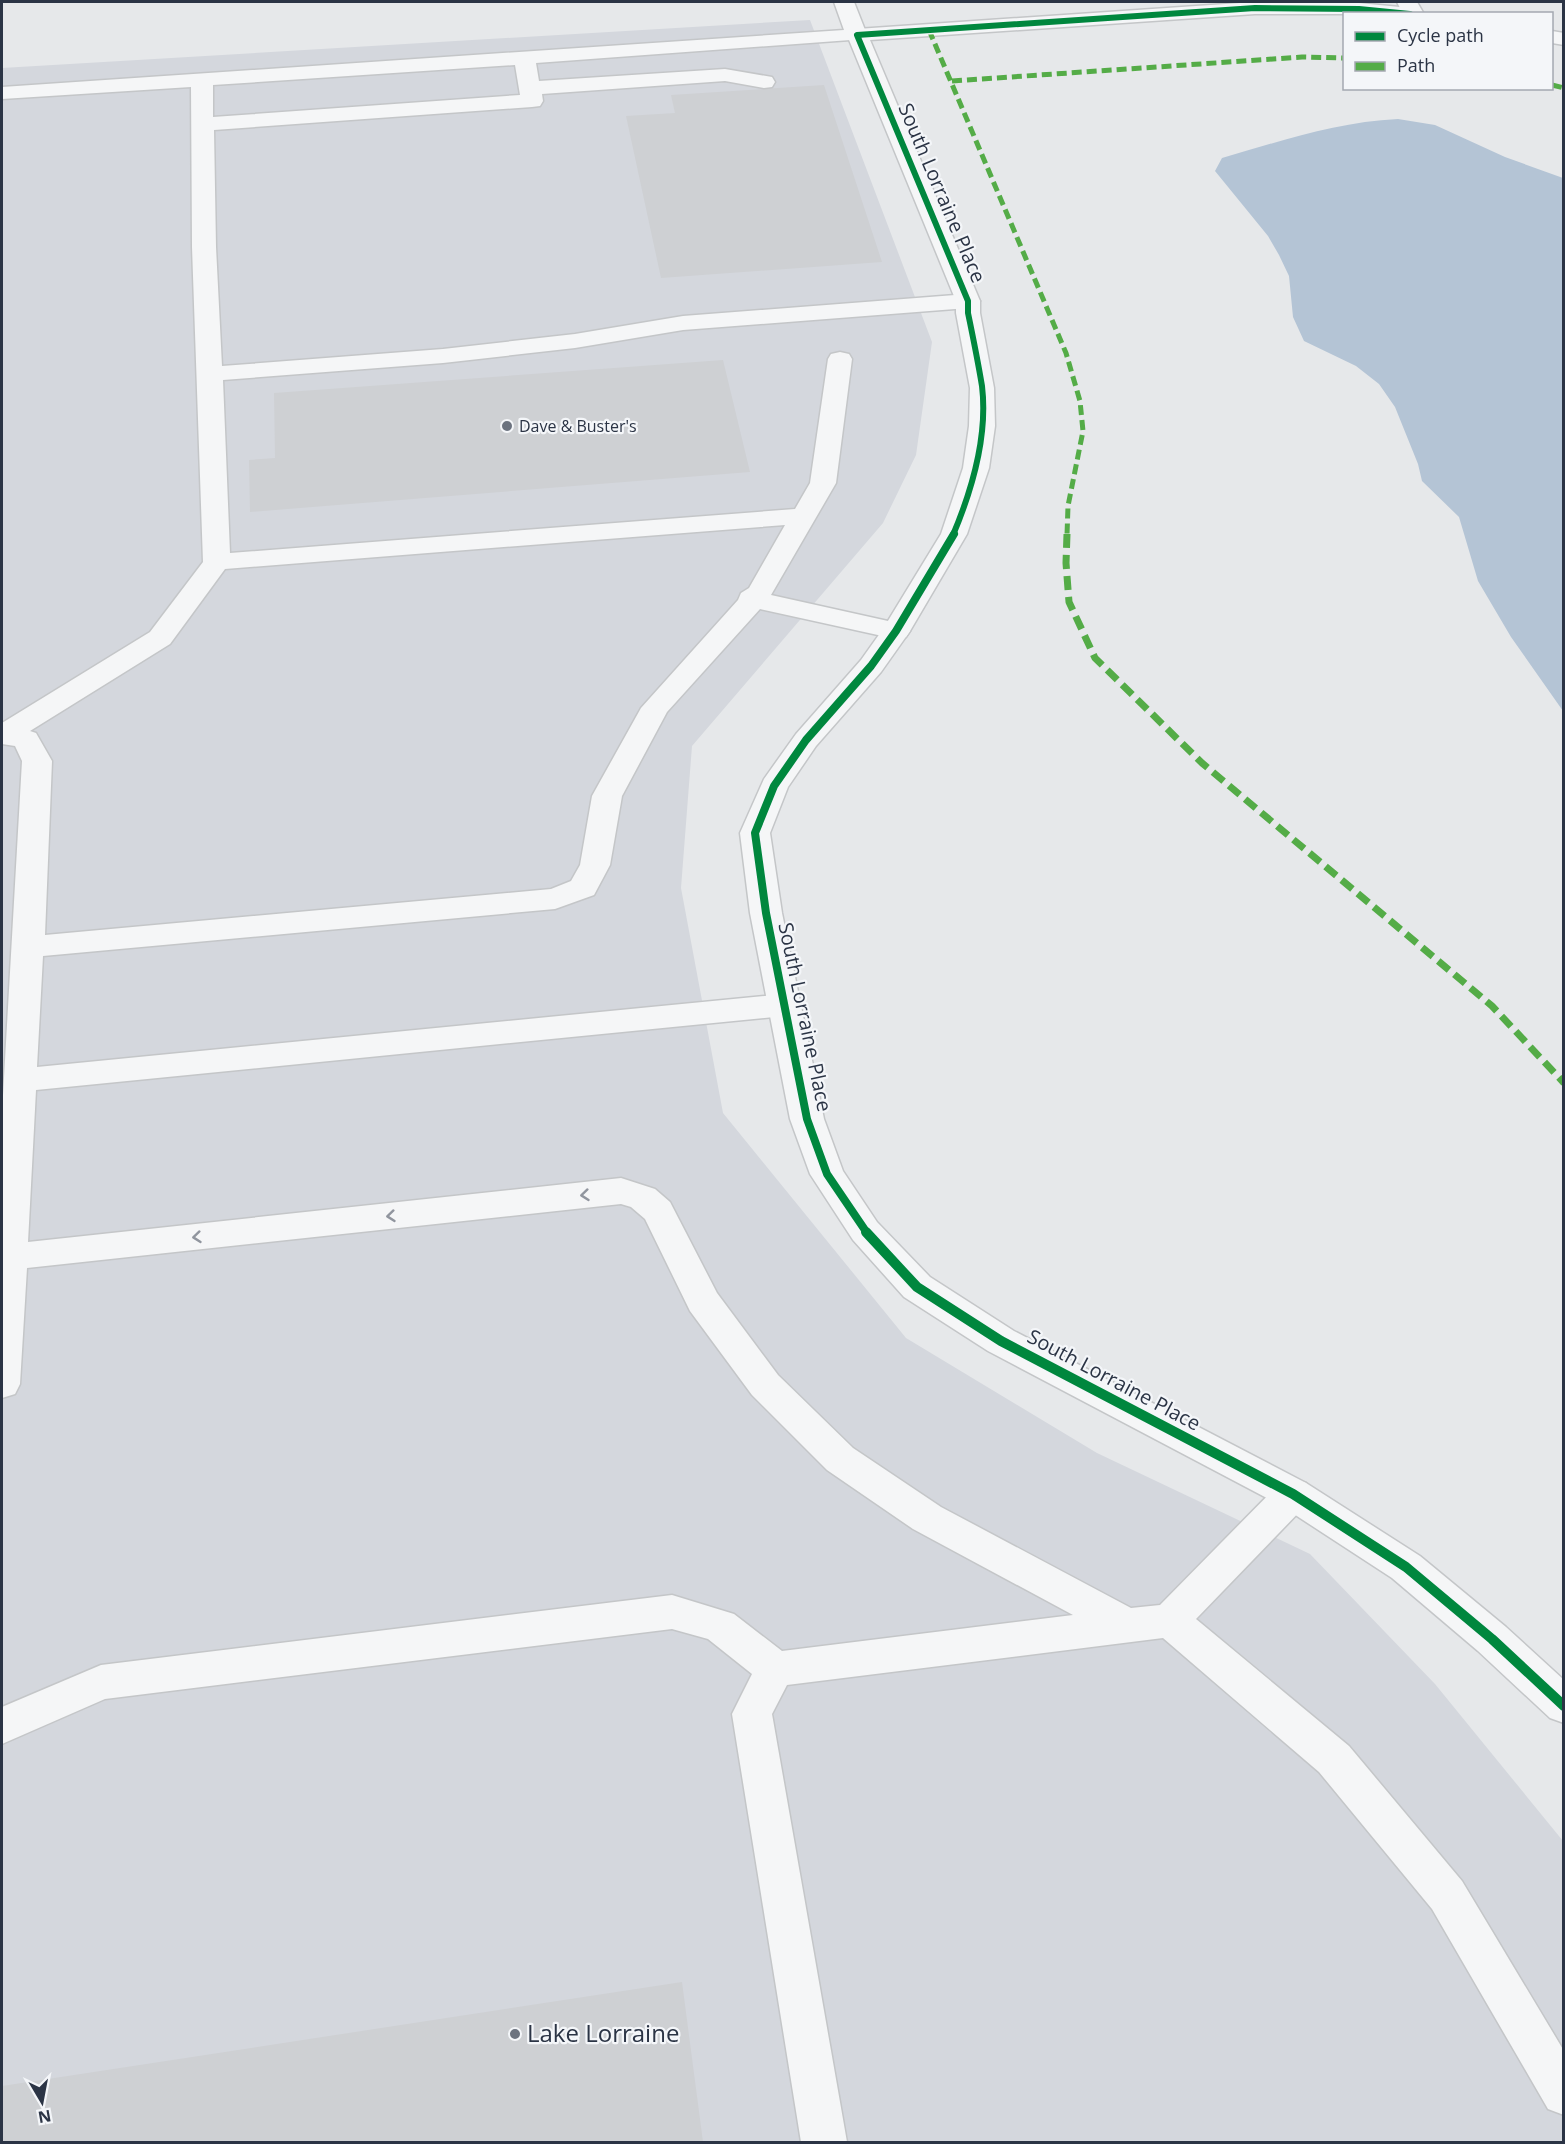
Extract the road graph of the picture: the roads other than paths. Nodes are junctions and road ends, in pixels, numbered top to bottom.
1 (844, 2) edge
2 (1371, 6) edge
3 (1402, 12) edge
4 (857, 35) junction
5 (525, 58) junction
6 (202, 80) junction
7 (764, 82) dead end
8 (529, 88) junction
9 (2, 93) edge
10 (202, 124) junction
11 (968, 301) junction
12 (840, 359) dead end
13 (210, 374) junction
14 (804, 516) junction
15 (217, 562) junction
16 (751, 599) junction
17 (897, 631) junction
18 (2, 735) edge
19 (28, 947) junction
20 (784, 1005) junction
21 (20, 1080) junction
22 (9, 1257) junction
23 (2, 1384) edge
24 (1293, 1494) junction
25 (1170, 1620) junction
26 (1127, 1625) junction
27 (775, 1669) junction
28 (1563, 1706) edge
29 (2, 1726) edge
30 (1563, 2094) edge
31 (824, 2142) edge

1 - 4 street, South Lorraine Place
2 - 3 street
2 - 4 street
4 - 5 street
4 - 11 street, South Lorraine Place
5 - 6 street
5 - 8 street
6 - 9 street
6 - 10 street
7 - 8 street
8 - 10 street
10 - 13 street
11 - 13 street
11 - 17 street, South Lorraine Place
12 - 14 street
13 - 15 street
14 - 15 street
14 - 16 street
15 - 18 street
16 - 17 street
16 - 19 street
17 - 20 street, South Lorraine Place
18 - 19 street
19 - 21 street
20 - 21 street
20 - 24 street, South Lorraine Place
21 - 22 street
22 - 23 street
26 -> 22 street
24 - 25 street
24 - 28 street, South Lorraine Place
25 - 26 street
25 - 30 street
26 - 27 street
27 - 29 street
27 - 31 street

